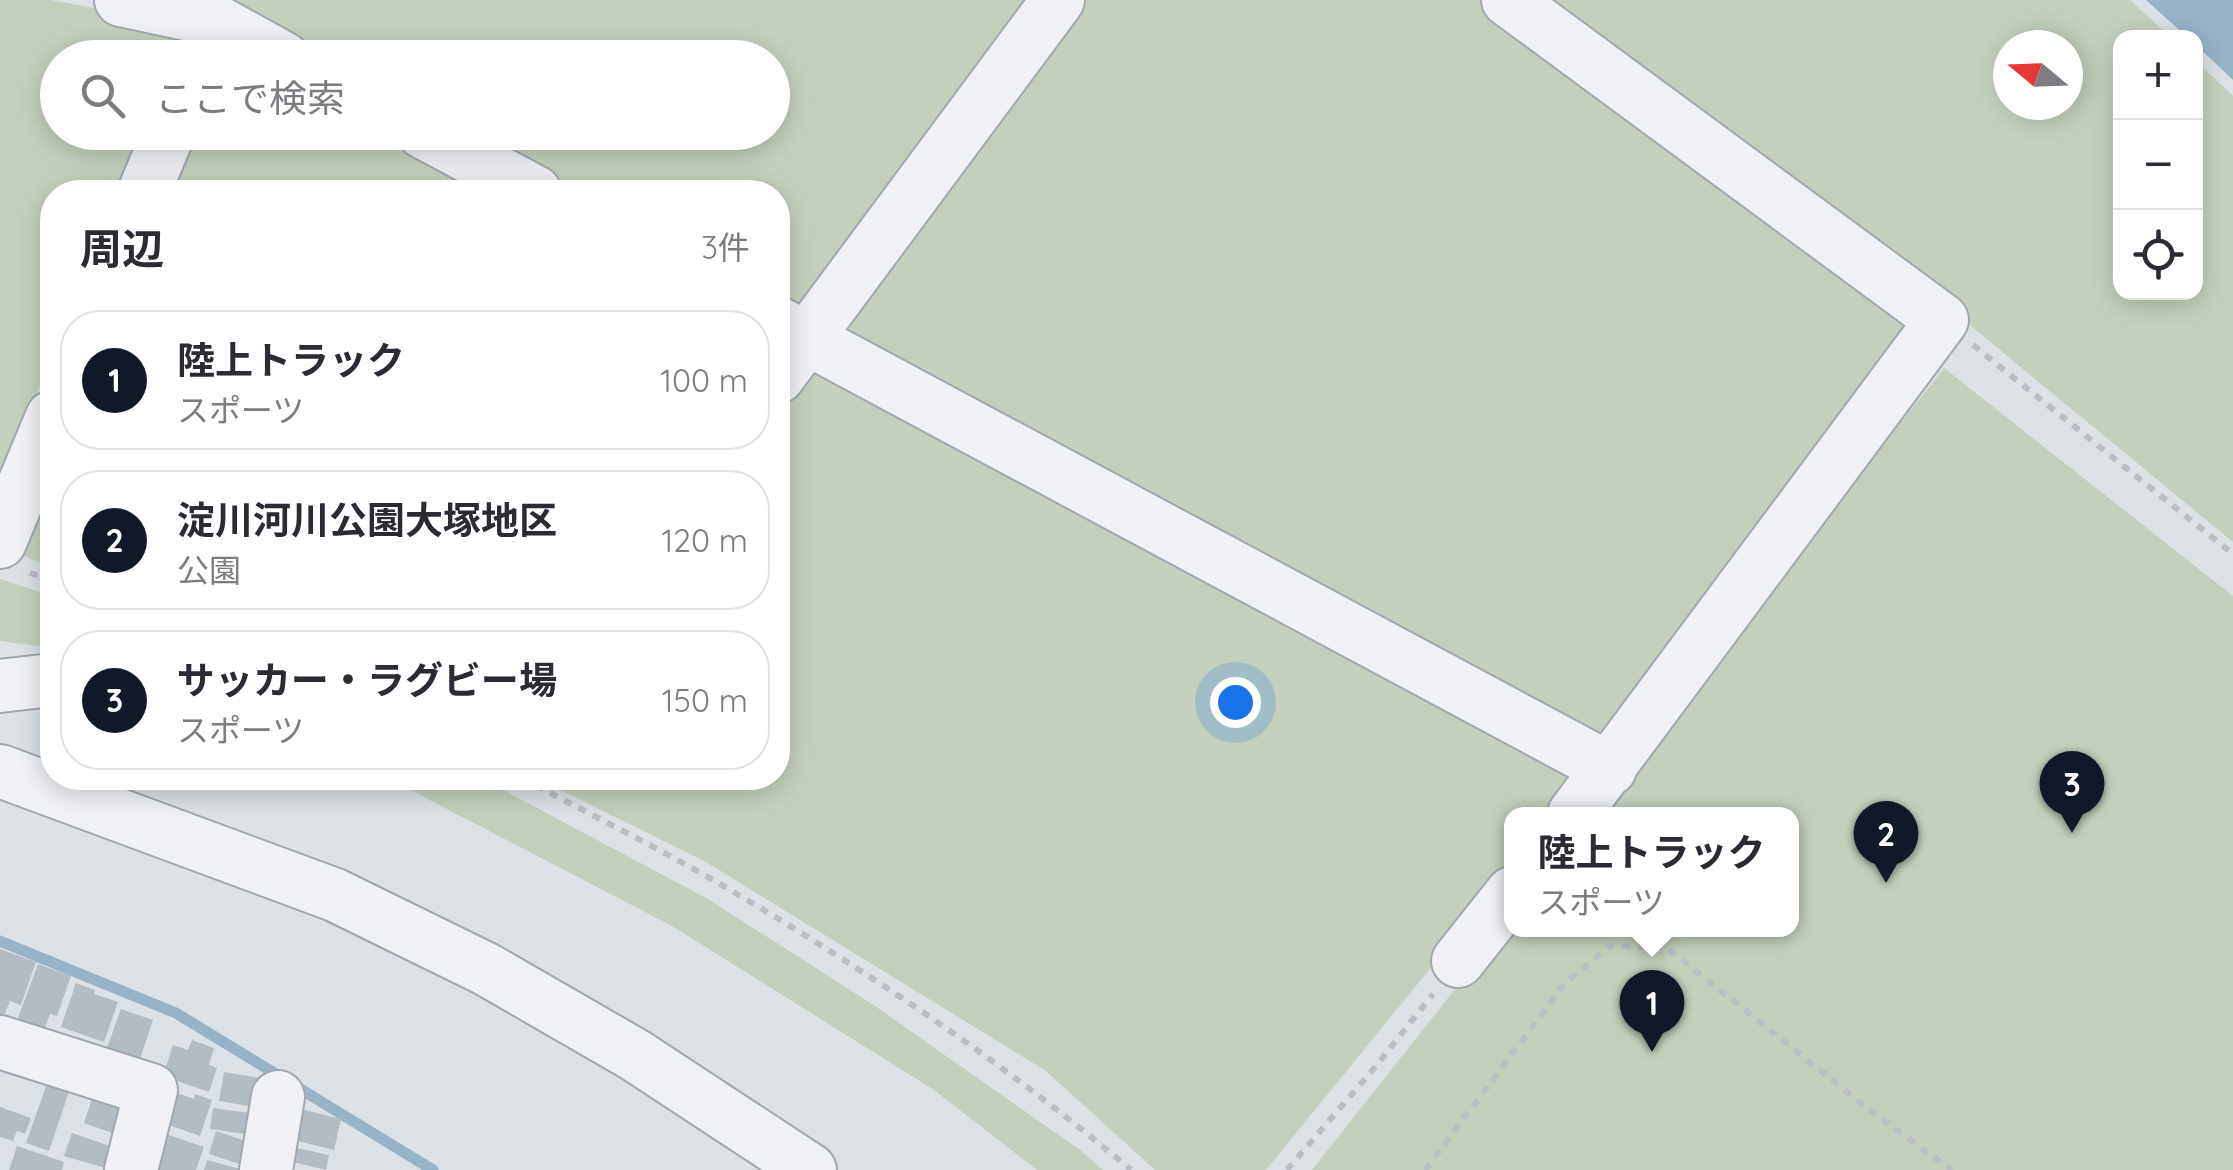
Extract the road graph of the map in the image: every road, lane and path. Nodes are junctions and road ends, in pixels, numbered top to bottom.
1 (121, 0) edge
2 (1058, 0) edge
3 (1508, 0) edge
4 (208, 26) edge
5 (241, 40) edge
6 (162, 150) edge
7 (456, 150) edge
8 (149, 180) edge
9 (512, 180) edge
10 (1942, 320) junction
11 (790, 342) edge
12 (790, 348) edge
13 (40, 446) edge
14 (0, 542) edge
15 (2233, 554) edge
16 (40, 681) edge
17 (0, 686) edge
18 (1610, 769) junction
19 (0, 771) edge
20 (40, 786) edge
21 (51, 790) edge
22 (544, 790) edge
23 (1580, 807) edge
24 (1504, 902) edge
25 (1458, 961) joint
26 (0, 1042) edge
27 (278, 1096) dead end
28 (131, 1170) edge
29 (266, 1170) edge
30 (810, 1170) edge
31 (1130, 1170) edge
32 (1287, 1170) edge
33 (1426, 1170) edge
34 (1952, 1170) edge

1 - 4 street
2 - 11 street
3 - 10 street
4 - 5 street
6 - 8 street
7 - 9 street
10 - 15 path
10 - 18 street
12 - 18 street
13 - 14 street
16 - 17 street
18 - 23 street
19 - 20 street
21 - 30 street
22 - 31 path
24 - 25 street
25 - 32 path
26 - 28 street
27 - 29 street
33 - 34 path

